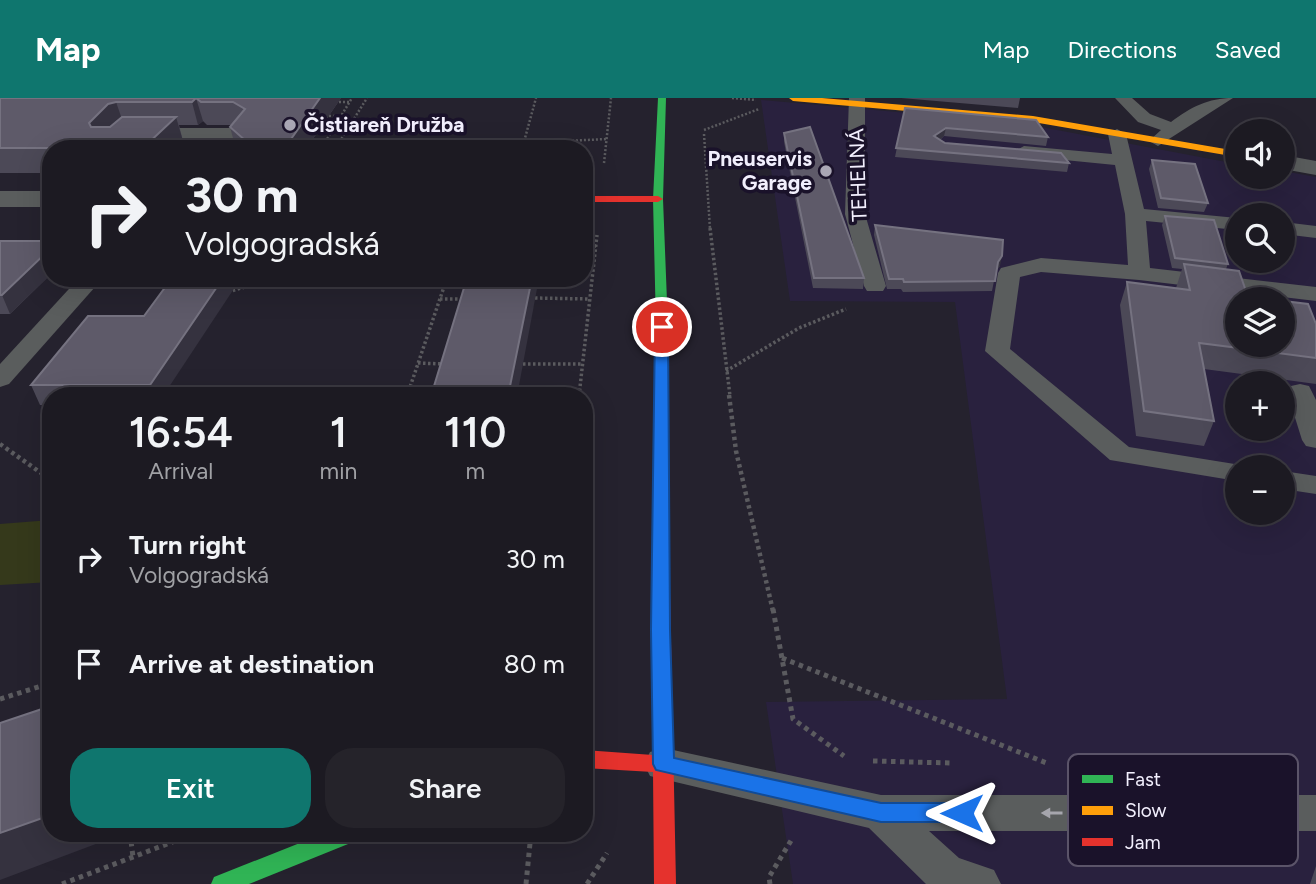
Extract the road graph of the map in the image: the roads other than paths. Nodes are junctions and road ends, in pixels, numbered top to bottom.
1 (662, 98) edge
2 (793, 98) edge
3 (1123, 98) edge
4 (1225, 98) edge
5 (856, 101) edge
6 (1173, 129) junction
7 (1118, 134) junction
8 (118, 140) edge
9 (234, 140) edge
10 (1158, 141) junction
11 (1012, 150) edge
12 (1225, 152) edge
13 (1121, 160) junction
14 (1295, 164) edge
15 (1316, 168) edge
16 (0, 199) edge
17 (42, 199) edge
18 (593, 199) edge
19 (658, 199) junction
20 (1135, 214) junction
21 (1225, 223) edge
22 (1295, 229) edge
23 (1316, 232) edge
24 (1139, 273) junction
25 (875, 286) road end
26 (84, 287) edge
27 (1316, 294) edge
28 (0, 379) edge
29 (1300, 392) dead end
30 (1316, 440) edge
31 (1225, 470) edge
32 (1295, 482) edge
33 (1316, 485) edge
34 (593, 760) edge
35 (664, 764) junction
36 (881, 813) junction
37 (1068, 813) edge
38 (1298, 813) edge
39 (1316, 813) edge
40 (327, 842) edge
41 (957, 880) edge
42 (222, 884) edge
43 (665, 884) edge

1 - 19 street
2 - 5 street, TEHELNÁ
3 - 6 lane
4 - 6 lane
5 - 7 street, TEHELNÁ
5 - 25 lane, TEHELNÁ
6 - 10 lane
7 - 10 street, TEHELNÁ
7 - 13 lane
8 - 9 lane
10 - 12 street, TEHELNÁ
11 - 13 lane
13 - 20 lane
14 - 15 street
16 - 17 street
18 - 19 street
19 - 35 street
20 - 21 lane
20 - 24 lane
22 - 23 lane
24 - 27 lane
24 - 31 lane
26 - 28 lane
29 - 30 lane
32 - 33 lane
34 - 35 street
35 - 36 lane
35 - 43 street
37 -> 36 lane
36 - 41 lane
39 -> 38 lane
40 - 42 street

